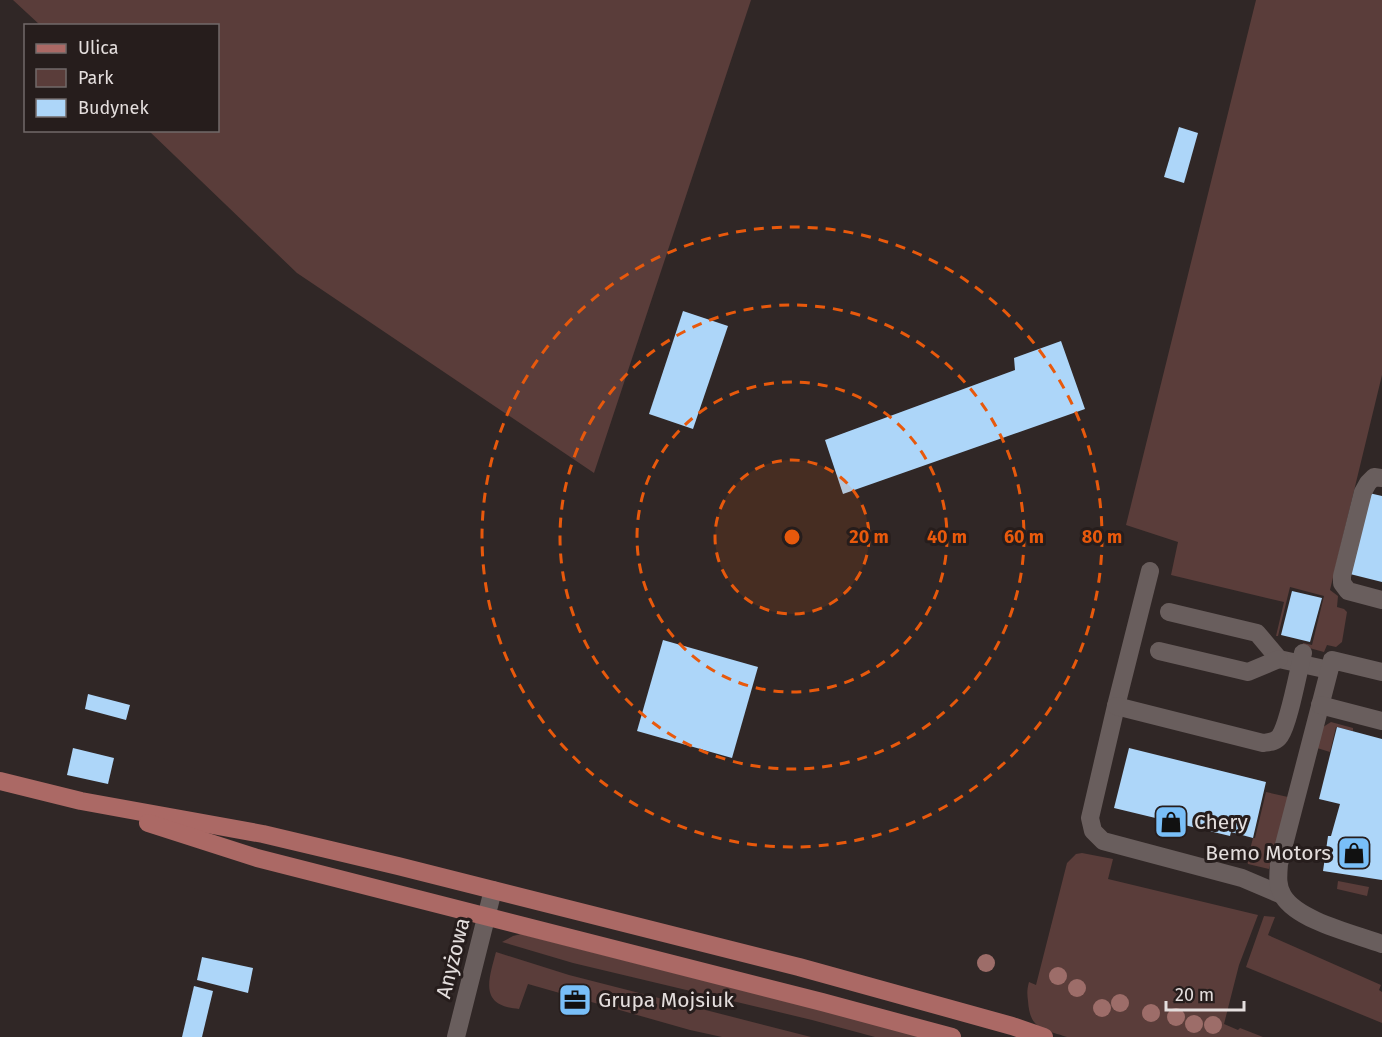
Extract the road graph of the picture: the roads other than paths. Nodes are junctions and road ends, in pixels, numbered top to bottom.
1 (1382, 478) edge
2 (1150, 571) dead end
3 (1382, 600) edge
4 (1169, 612) dead end
5 (1160, 651) dead end
6 (1302, 658) junction
7 (1279, 659) junction
8 (1329, 670) junction
9 (1382, 672) edge
10 (1320, 705) junction
11 (1116, 706) junction
12 (1382, 721) edge
13 (1285, 723) junction
14 (1313, 731) junction
15 (0, 781) edge
16 (81, 801) junction
17 (493, 890) junction
18 (1282, 895) junction
19 (487, 917) junction
20 (1382, 944) edge
21 (1010, 1032) edge
22 (456, 1037) edge
23 (952, 1037) edge
24 (1044, 1037) edge

1 - 3 street
2 - 11 street
4 - 7 street
5 - 7 street
6 - 7 street
6 - 8 street
6 - 13 street
8 - 9 street
8 - 10 street
10 - 12 street
10 - 14 street
11 - 13 street
11 - 18 street
13 - 14 street
14 - 18 street
15 - 16 main road
16 - 17 main road
16 - 19 main road
17 - 19 street, Anyżowa
17 - 21 main road
18 - 20 street
19 - 22 street, Anyżowa
19 - 23 main road
21 - 24 main road

